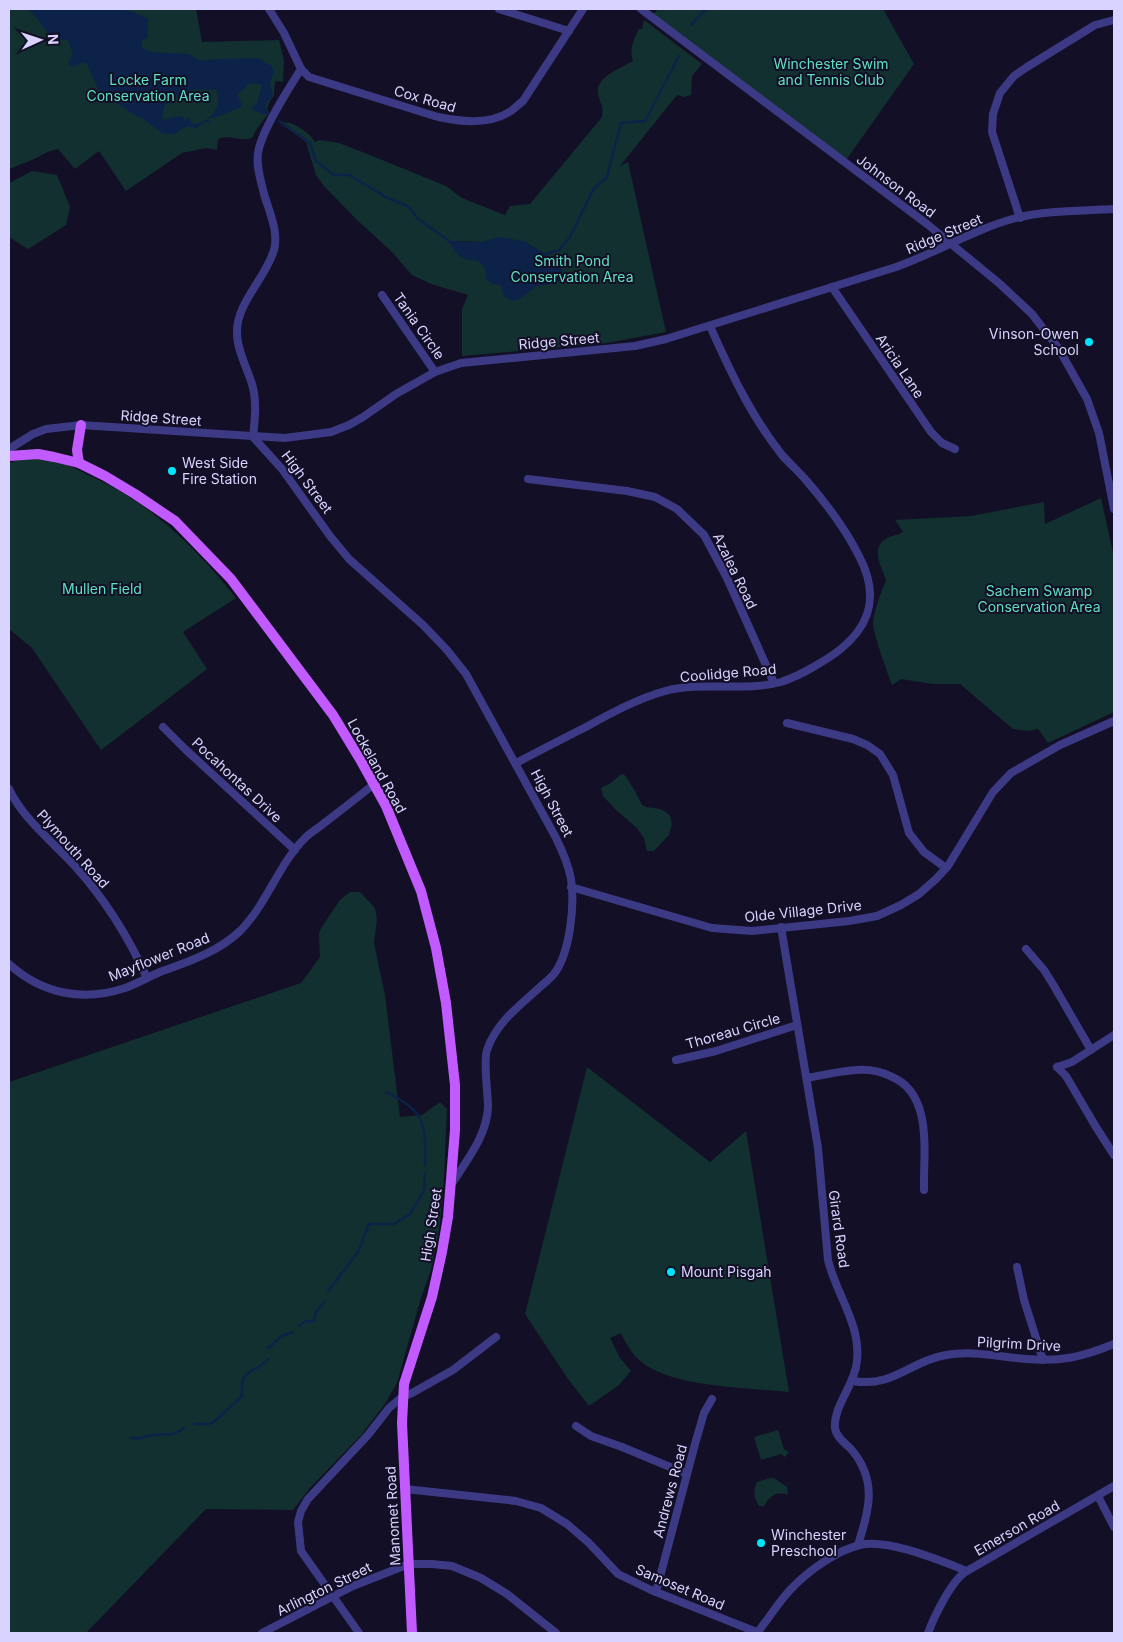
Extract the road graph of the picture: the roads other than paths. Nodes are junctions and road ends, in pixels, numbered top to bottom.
1 (269, 9) edge
2 (499, 9) edge
3 (583, 9) edge
4 (641, 9) edge
5 (1114, 20) edge
6 (569, 31) junction
7 (302, 69) junction
8 (1114, 209) edge
9 (1020, 218) junction
10 (951, 244) junction
11 (832, 288) junction
12 (382, 295) dead end
13 (710, 326) junction
14 (435, 372) junction
15 (82, 425) junction
16 (253, 437) junction
17 (9, 449) edge
18 (955, 449) dead end
19 (9, 456) edge
20 (79, 464) junction
21 (528, 479) dead end
22 (1114, 509) edge
23 (774, 683) junction
24 (1114, 721) edge
25 (787, 723) dead end
26 (163, 727) dead end
27 (516, 763) junction
28 (374, 784) junction
29 (9, 789) edge
30 (295, 850) junction
31 (946, 868) junction
32 (571, 887) junction
33 (781, 927) junction
34 (1026, 949) dead end
35 (9, 964) edge
36 (147, 978) junction
37 (797, 1025) junction
38 (1114, 1035) edge
39 (1091, 1050) junction
40 (676, 1060) dead end
41 (806, 1078) junction
42 (1114, 1155) edge
43 (451, 1185) junction
44 (924, 1190) dead end
45 (1017, 1267) dead end
46 (496, 1337) dead end
47 (1114, 1344) edge
48 (1043, 1360) junction
49 (853, 1381) junction
50 (402, 1397) junction
51 (712, 1399) dead end
52 (576, 1426) dead end
53 (687, 1474) junction
54 (1114, 1486) edge
55 (405, 1489) junction
56 (1098, 1496) junction
57 (1114, 1526) edge
58 (858, 1546) junction
59 (409, 1564) junction
60 (968, 1571) junction
61 (656, 1592) junction
62 (333, 1596) junction
63 (262, 1633) edge
64 (359, 1633) edge
65 (412, 1633) edge
66 (556, 1633) edge
67 (758, 1633) edge
68 (928, 1633) edge

1 - 7 street
2 - 6 street
3 - 6 street, Cox Road
4 - 10 street, Johnson Road
5 - 9 street
6 - 7 street, Cox Road
7 - 16 street
8 - 9 street, Ridge Street
9 - 10 street, Ridge Street
10 - 11 street, Ridge Street
10 - 22 street, Johnson Road
11 - 13 street, Ridge Street
11 - 18 street, Aricia Lane
12 - 14 street, Tania Circle
13 - 14 street, Ridge Street
13 - 23 street, Coolidge Road
14 - 16 street, Ridge Street
15 - 16 street, Ridge Street
15 - 17 street, Ridge Street
15 - 20 main road
16 - 27 street, High Street
19 - 20 main road, Lockeland Road
20 - 28 main road, Lockeland Road
21 - 23 street, Azalea Road
23 - 27 street, Coolidge Road
24 - 31 street, Olde Village Drive
25 - 31 street
26 - 30 street, Pocahontas Drive
27 - 32 street, High Street
28 - 30 street, Mayflower Road
28 - 43 main road, Lockeland Road
29 - 36 street, Plymouth Road
30 - 36 street, Mayflower Road
31 - 33 street, Olde Village Drive
32 - 33 street, Olde Village Drive
32 - 43 street, High Street
33 - 37 street, Girard Road
34 - 39 street
35 - 36 street, Mayflower Road
37 - 40 street, Thoreau Circle
37 - 41 street, Girard Road
38 - 39 street
39 - 42 street
41 - 44 street
41 - 49 street, Girard Road
43 - 50 main road, High Street
45 - 48 street
46 - 50 street
47 - 48 street, Pilgrim Drive
48 - 49 street, Pilgrim Drive
49 - 58 street, Girard Road
50 - 55 main road, Manomet Road
50 - 62 street
51 - 53 street, Andrews Road
52 - 53 street
53 - 61 street, Andrews Road
54 - 56 street, Emerson Road
55 - 59 main road, Manomet Road
55 - 61 street, Samoset Road
56 - 57 street
56 - 60 street, Emerson Road
58 - 60 street, Emerson Road
58 - 67 street, Emerson Road
59 - 62 street, Arlington Street
59 - 65 main road, Manomet Road
59 - 66 street, Arlington Street
60 - 68 street
61 - 67 street, Samoset Road
62 - 63 street, Arlington Street
62 - 64 street

